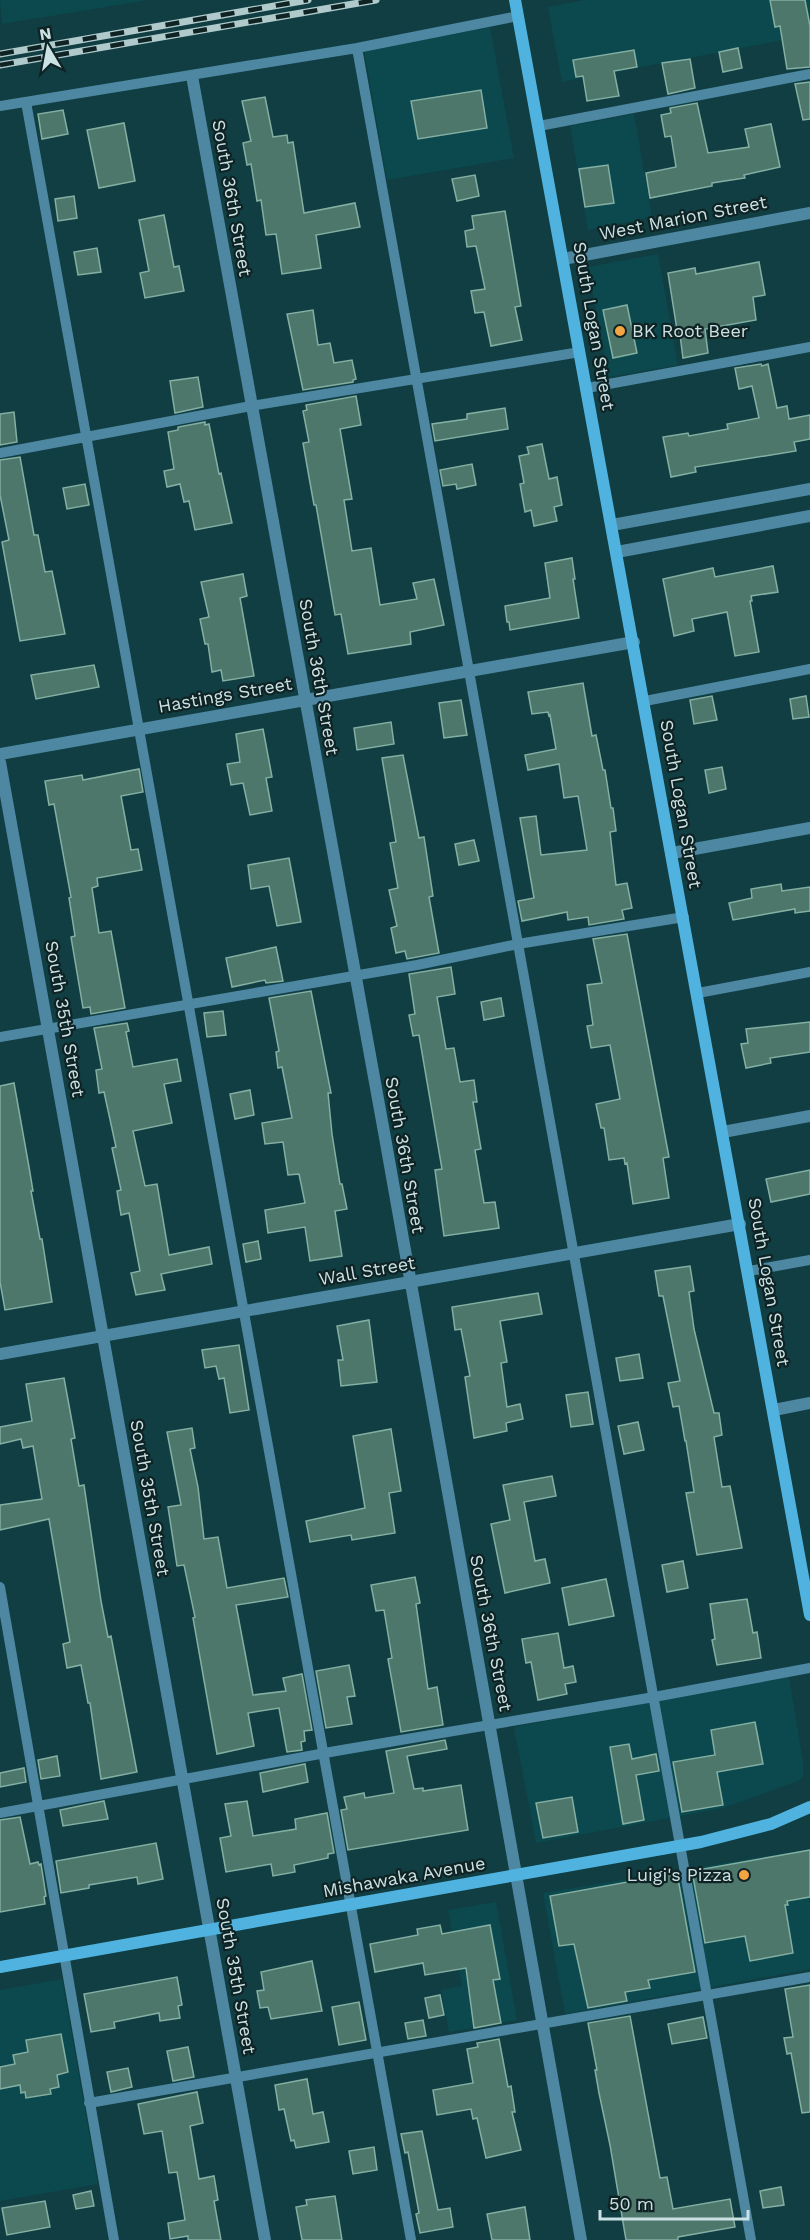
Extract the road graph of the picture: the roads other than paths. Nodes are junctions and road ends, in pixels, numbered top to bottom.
1 (515, 0) edge
2 (518, 16) junction
3 (357, 48) junction
4 (810, 74) edge
5 (192, 76) junction
6 (26, 102) junction
7 (0, 106) edge
8 (539, 126) junction
9 (810, 213) edge
10 (563, 259) junction
11 (810, 347) edge
12 (580, 352) junction
13 (416, 380) junction
14 (587, 388) junction
15 (251, 406) junction
16 (87, 437) junction
17 (0, 453) edge
18 (810, 489) edge
19 (810, 516) edge
20 (612, 525) junction
21 (617, 552) junction
22 (634, 642) junction
23 (810, 669) edge
24 (469, 670) junction
25 (306, 699) junction
26 (645, 702) junction
27 (139, 729) junction
28 (0, 754) edge
29 (0, 762) edge
30 (810, 828) edge
31 (672, 853) junction
32 (684, 917) junction
33 (518, 944) junction
34 (810, 972) edge
35 (355, 976) junction
36 (698, 993) junction
37 (189, 1004) junction
38 (48, 1028) junction
39 (0, 1037) edge
40 (810, 1116) edge
41 (723, 1132) junction
42 (740, 1224) junction
43 (573, 1253) junction
44 (810, 1260) edge
45 (748, 1271) junction
46 (411, 1282) junction
47 (244, 1311) junction
48 (104, 1336) junction
49 (0, 1354) edge
50 (810, 1403) edge
51 (774, 1410) junction
52 (0, 1587) edge
53 (810, 1615) edge
54 (810, 1668) edge
55 (654, 1697) junction
56 (490, 1724) junction
57 (324, 1754) junction
58 (181, 1780) junction
59 (39, 1806) junction
60 (810, 1807) edge
61 (0, 1813) edge
62 (680, 1846) junction
63 (516, 1875) junction
64 (351, 1904) junction
65 (209, 1930) junction
66 (63, 1956) junction
67 (0, 1967) edge
68 (810, 1977) edge
69 (707, 1995) junction
70 (542, 2024) junction
71 (378, 2053) junction
72 (236, 2078) junction
73 (89, 2103) junction
74 (114, 2240) edge
75 (265, 2240) edge
76 (411, 2240) edge
77 (581, 2240) edge
78 (752, 2240) edge

1 - 2 street, South Logan Street
2 - 3 lane
2 - 8 street, South Logan Street
3 - 5 lane
3 - 13 lane
4 - 8 lane
5 - 6 lane
5 - 15 street, South 36th Street
6 - 7 lane
6 - 16 lane
8 - 10 street, South Logan Street
9 - 10 street, West Marion Street
10 - 12 street, South Logan Street
11 - 14 lane
12 - 13 lane
12 - 14 street, South Logan Street
13 - 15 lane
13 - 24 lane
14 - 20 street, South Logan Street
15 - 16 lane
15 - 25 street, South 36th Street
16 - 17 lane
16 - 27 lane
18 - 20 street
19 - 21 street
20 - 21 street, South Logan Street
21 - 22 street, South Logan Street
22 - 24 street, Hastings Street
22 - 26 street, South Logan Street
23 - 26 lane
24 - 25 street, Hastings Street
24 - 33 lane
25 - 27 street, Hastings Street
25 - 35 street, South 36th Street
26 - 31 street, South Logan Street
27 - 28 street, Hastings Street
27 - 37 lane
29 - 38 street, South 35th Street
30 - 31 street
31 - 32 street, South Logan Street
32 - 33 lane
32 - 36 street, South Logan Street
33 - 35 lane
33 - 43 lane
34 - 36 lane
35 - 37 lane
35 - 46 street, South 36th Street
36 - 41 street, South Logan Street
37 - 38 lane
37 - 47 lane
38 - 39 lane
38 - 48 street, South 35th Street
40 - 41 street
41 - 42 street, South Logan Street
42 - 43 street, Wall Street
42 - 45 street, South Logan Street
43 - 46 street, Wall Street
43 - 55 lane
44 - 45 lane
45 - 51 street, South Logan Street
46 - 47 street, Wall Street
46 - 56 street, South 36th Street
47 - 48 street, Wall Street
47 - 57 lane
48 - 49 street, Wall Street
48 - 58 street, South 35th Street
50 - 51 street
51 - 53 street, South Logan Street
52 - 59 lane
54 - 55 lane
55 - 56 lane
55 - 62 lane
56 - 57 lane
56 - 63 street, South 36th Street
57 - 58 lane
57 - 64 lane
58 - 59 lane
58 - 65 street, South 35th Street
59 - 61 lane
59 - 66 lane
60 - 62 street, Mishawaka Avenue
62 - 63 street, Mishawaka Avenue
62 - 69 lane
63 - 64 street, Mishawaka Avenue
63 - 70 street, South 36th Street
64 - 65 street, Mishawaka Avenue
64 - 71 lane
65 - 66 street, Mishawaka Avenue
65 - 72 street, South 35th Street
66 - 67 street, Mishawaka Avenue
66 - 73 lane
68 - 69 lane
69 - 70 lane
69 - 78 lane
70 - 71 lane
70 - 77 street, South 36th Street
71 - 72 lane
71 - 76 lane
72 - 73 lane
72 - 75 street, South 35th Street
73 - 74 lane

